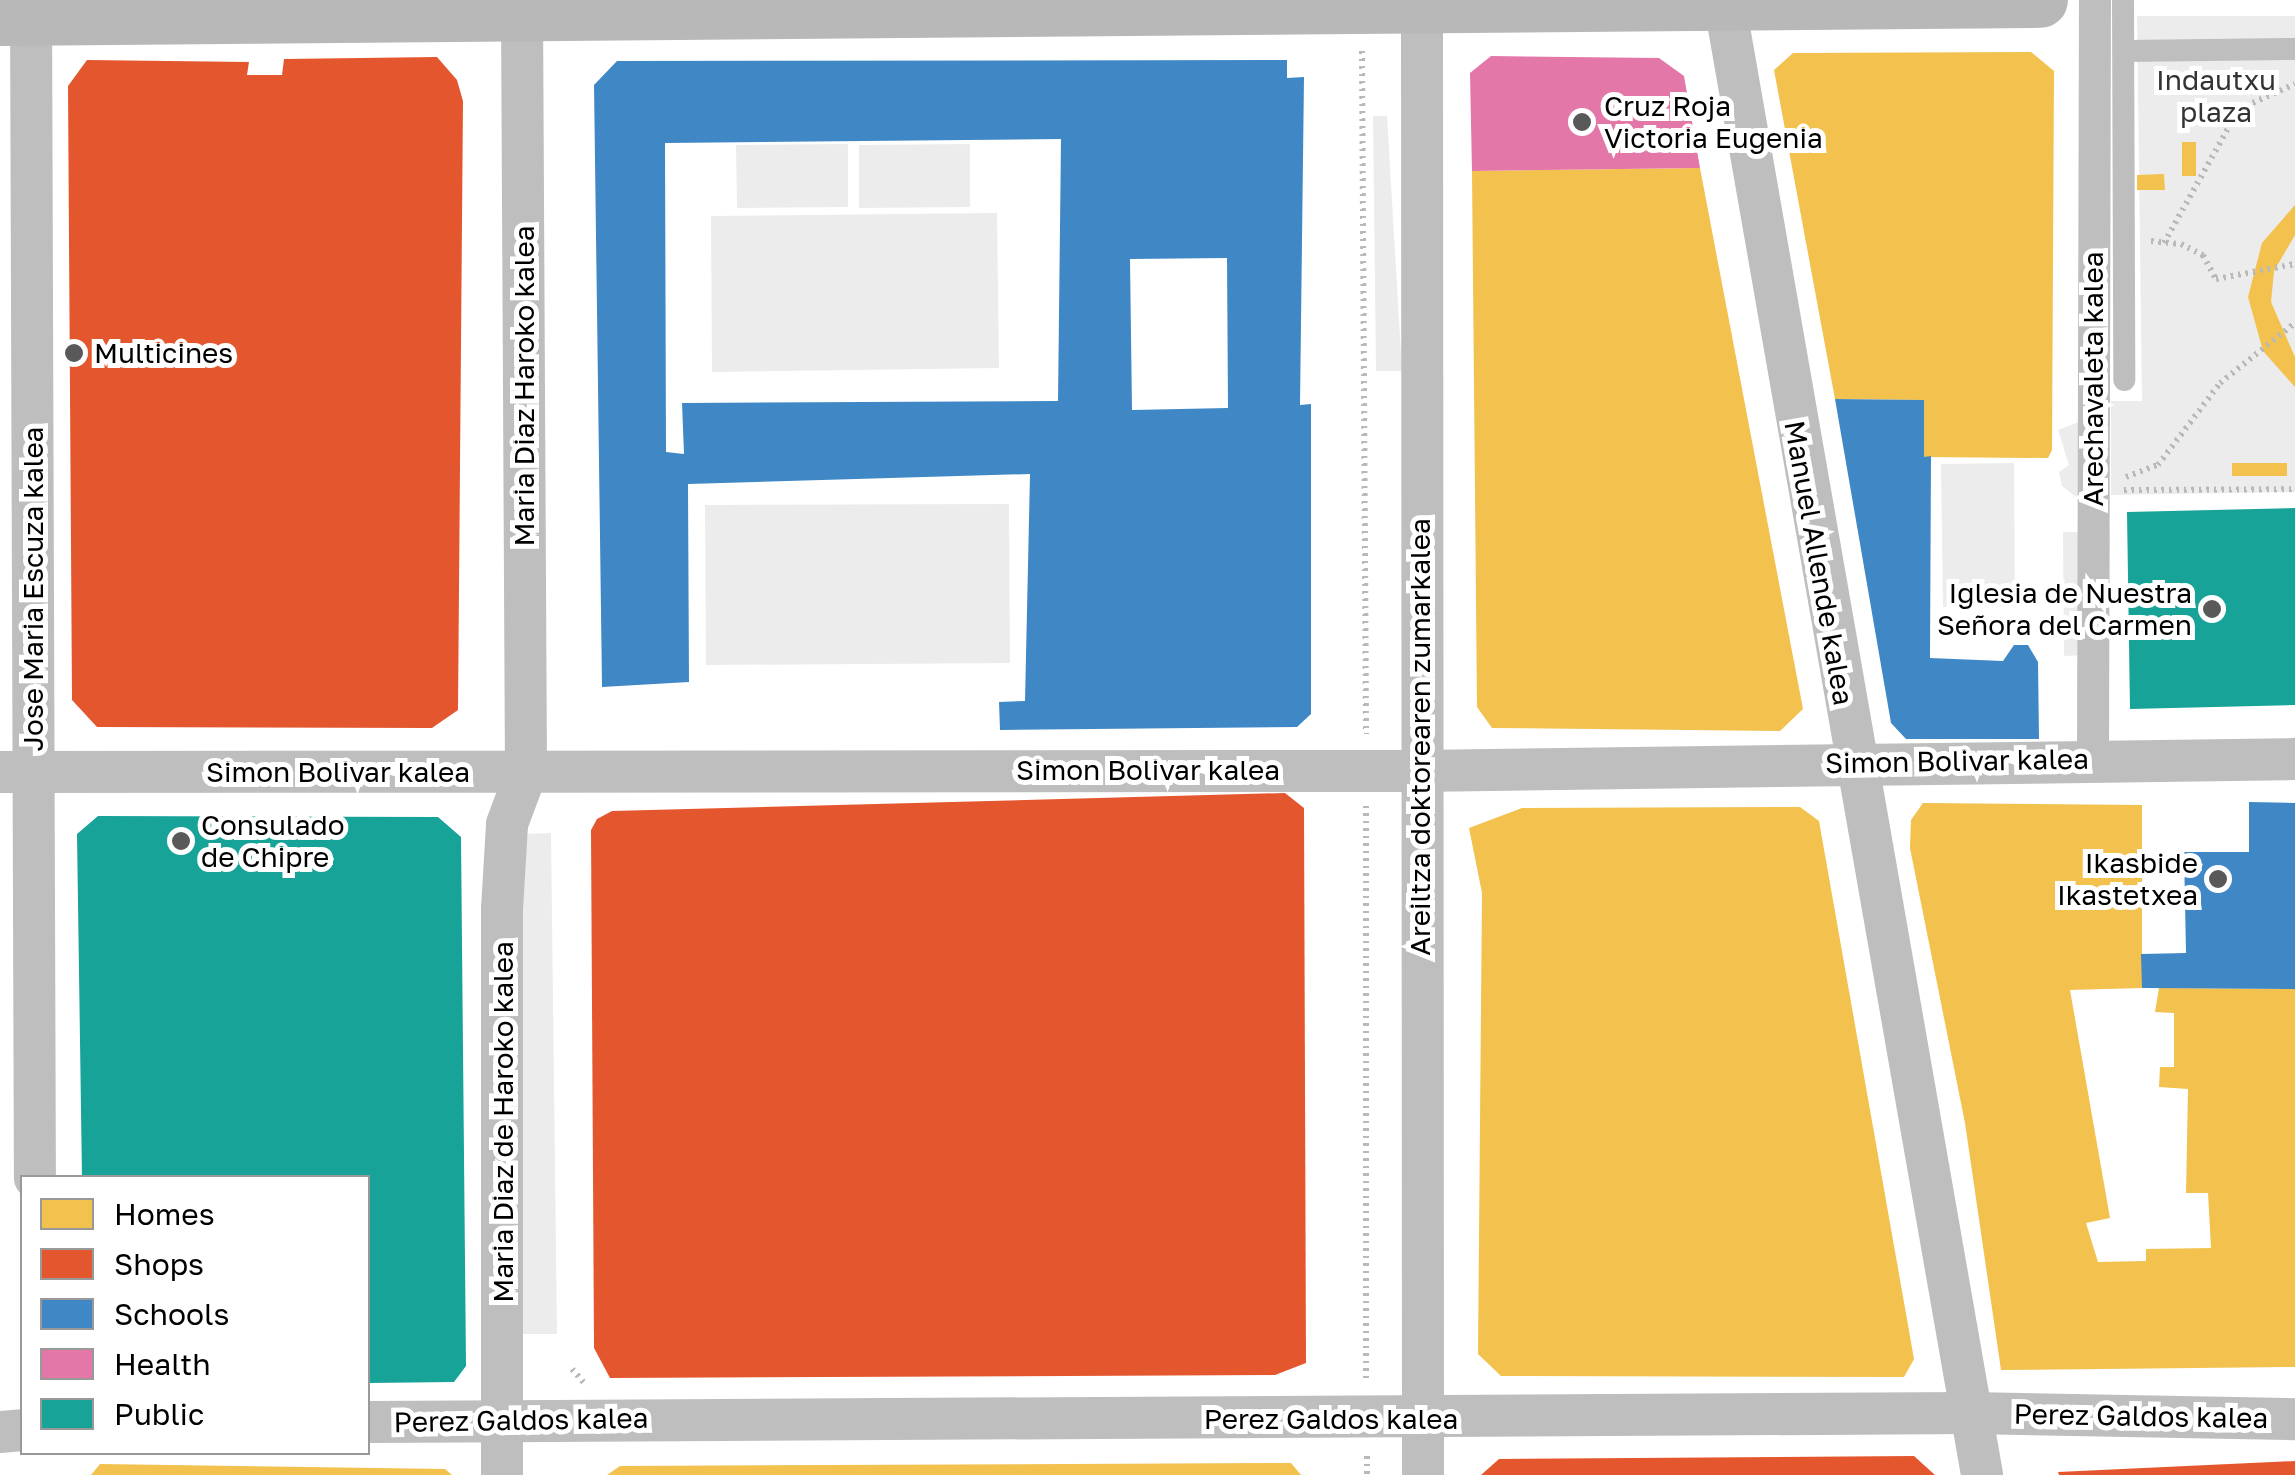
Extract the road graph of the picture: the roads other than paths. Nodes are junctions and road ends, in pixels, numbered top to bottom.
1 (2040, 0) edge
2 (2095, 0) edge
3 (2124, 0) edge
4 (1422, 2) edge
5 (522, 4) edge
6 (1725, 5) junction
7 (21, 12) edge
8 (2295, 49) edge
9 (2126, 51) junction
10 (2124, 380) dead end
11 (2093, 759) junction
12 (2295, 759) edge
13 (1853, 763) junction
14 (1420, 770) junction
15 (17, 772) edge
16 (526, 772) junction
17 (35, 1175) edge
18 (1971, 1414) junction
19 (1424, 1419) junction
20 (2295, 1419) edge
21 (370, 1422) edge
22 (504, 1422) junction
23 (502, 1475) edge
24 (1423, 1475) edge
25 (1982, 1475) edge

1 - 6 main road
2 - 11 street, Arechavaleta kalea
3 - 9 lane
4 - 5 main road
4 - 6 main road
4 - 14 street, Areiltza doktorearen zumarkalea
5 - 7 main road
5 - 16 street, Maria Diaz Haroko kalea
6 - 13 street, Manuel Allende kalea
7 - 15 street, Jose Maria Escuza kalea
8 - 9 lane
9 - 10 lane
11 - 12 street, Simon Bolivar kalea
11 - 13 street, Simon Bolivar kalea
13 - 14 street, Simon Bolivar kalea
13 - 18 street, Manuel Allende kalea
14 - 16 street, Simon Bolivar kalea
14 - 19 street, Areiltza doktorearen zumarkalea
15 - 16 street, Simon Bolivar kalea
15 - 17 street, Jose Maria Escuza kalea
16 - 22 street, Maria Diaz de Haroko kalea
18 - 19 street, Perez Galdos kalea
18 - 20 street, Perez Galdos kalea
18 - 25 street, Manuel Allende kalea
19 - 22 street, Perez Galdos kalea
19 - 24 street, Areiltza doktorearen zumarkalea
21 - 22 street, Perez Galdos kalea
22 - 23 street, Maria Diaz de Haroko kalea

